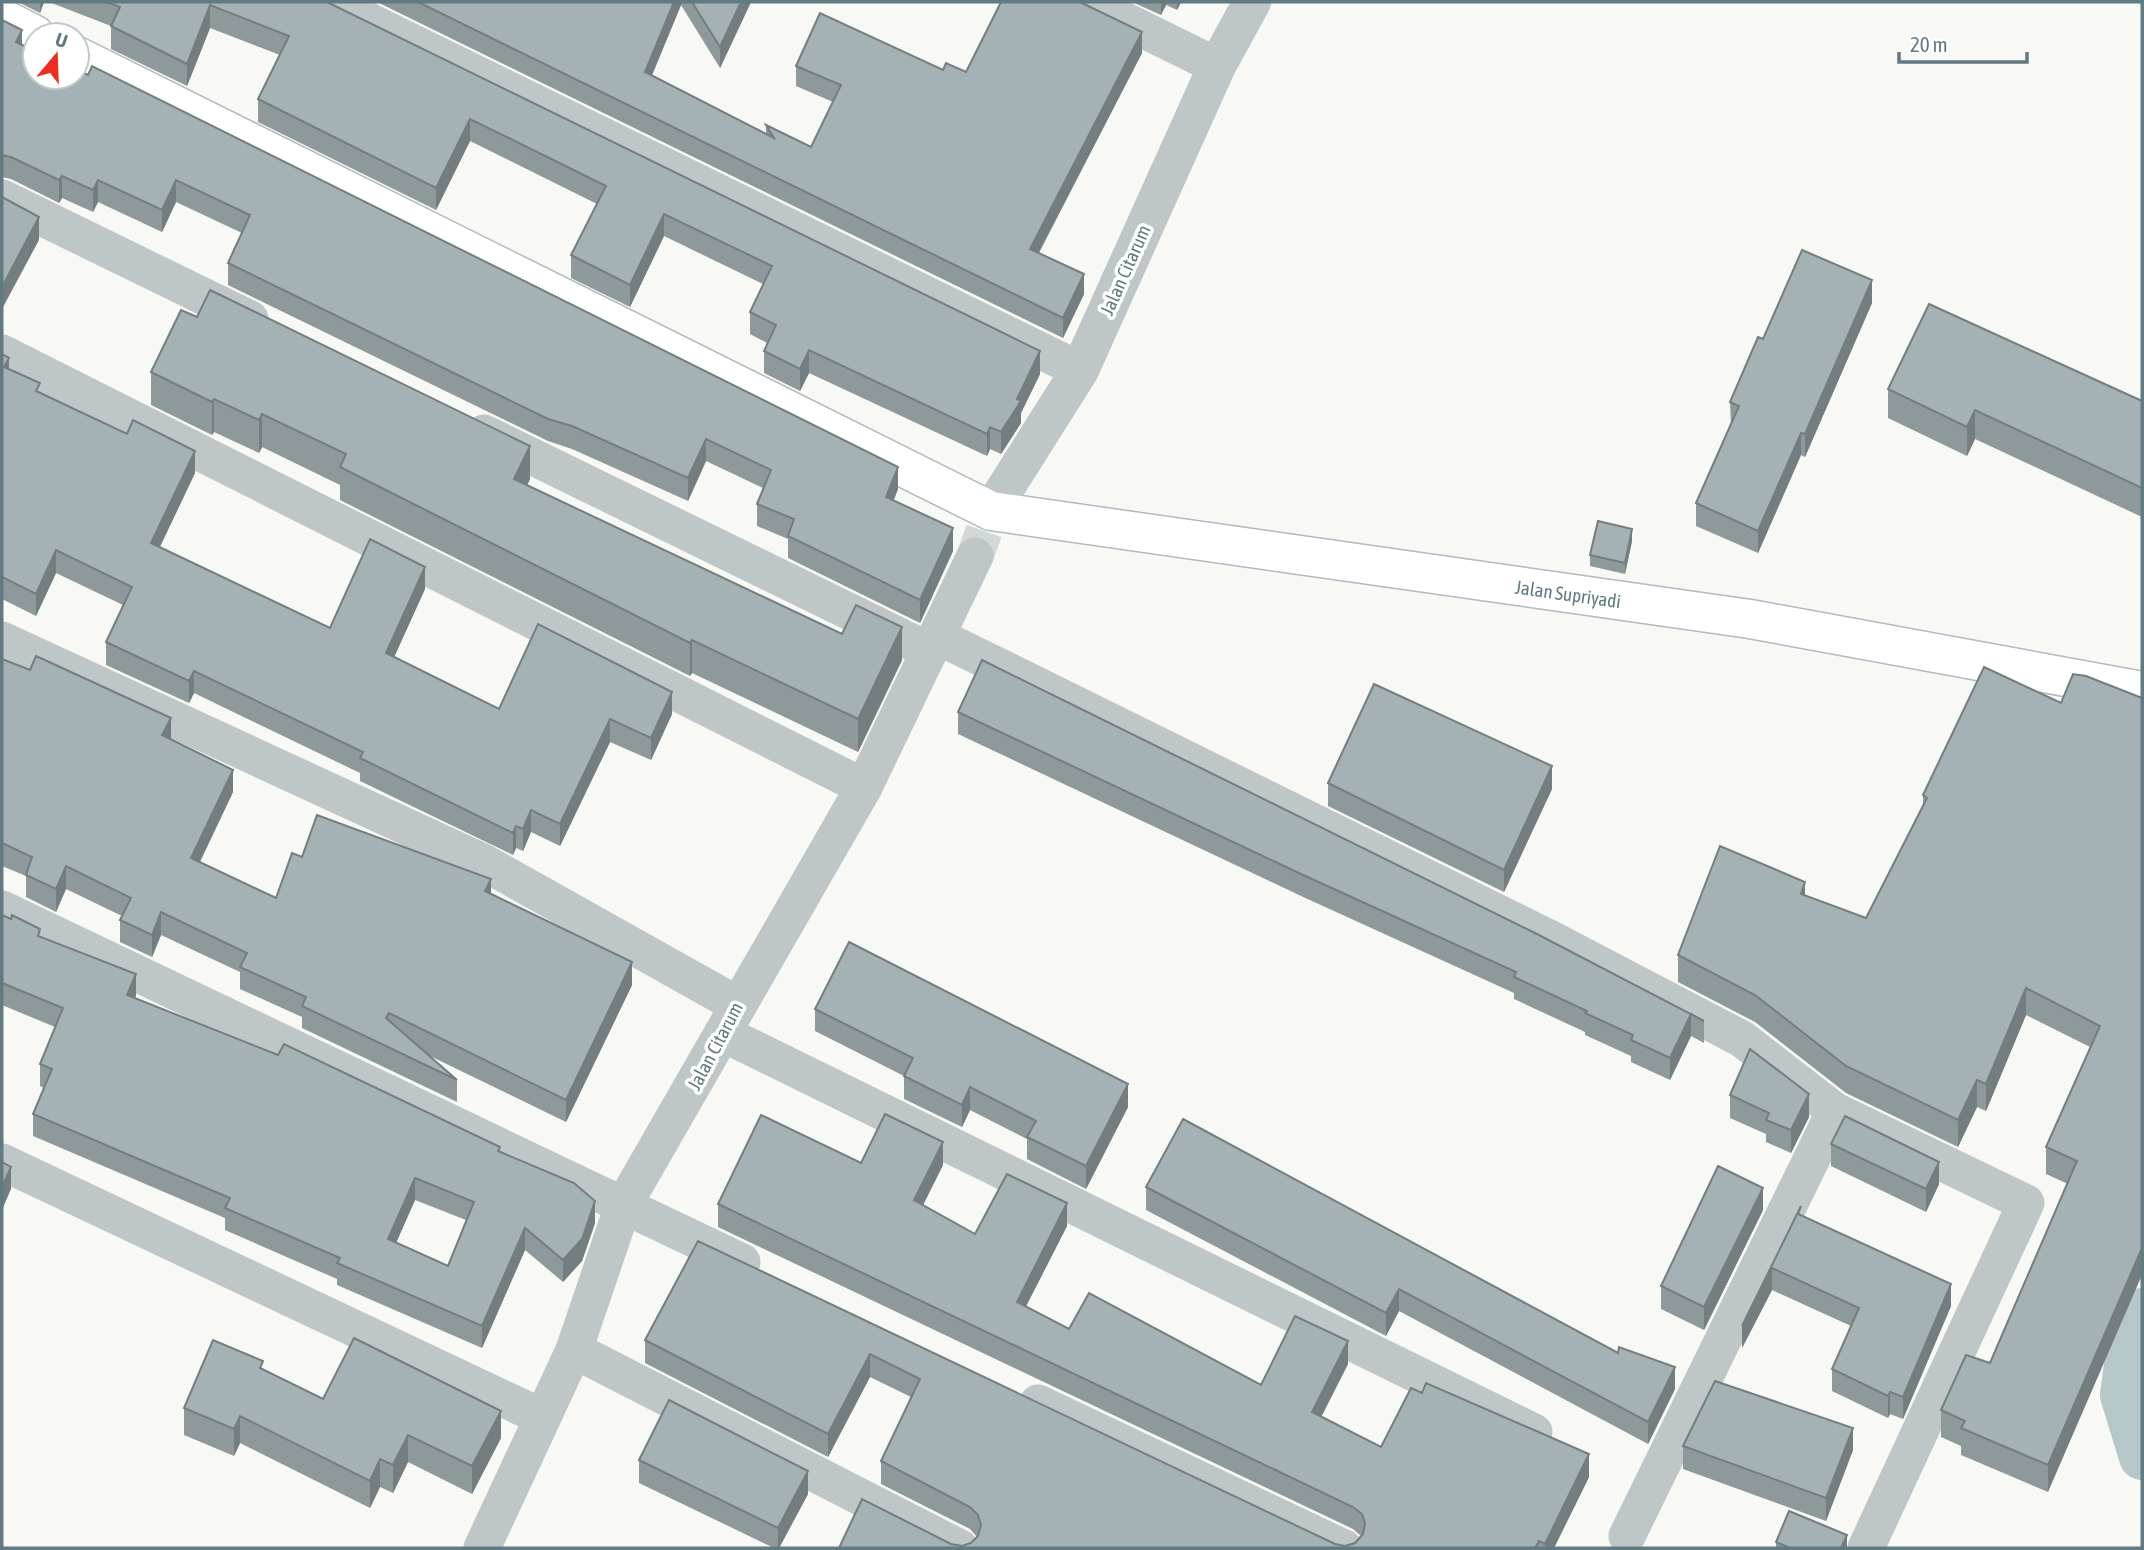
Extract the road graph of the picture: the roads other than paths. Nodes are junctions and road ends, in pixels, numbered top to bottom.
1 (330, 2) edge
2 (1087, 2) edge
3 (1252, 2) edge
4 (2, 18) edge
5 (21, 28) edge
6 (91, 63) edge
7 (1217, 66) junction
8 (2, 198) edge
9 (278, 332) edge
10 (2, 353) edge
11 (1080, 370) junction
12 (453, 418) edge
13 (984, 533) junction
14 (2, 640) edge
15 (933, 643) junction
16 (2142, 691) edge
17 (864, 787) junction
18 (2, 909) edge
19 (730, 1019) junction
20 (1835, 1111) junction
21 (2, 1162) edge
22 (623, 1206) junction
23 (775, 1278) edge
24 (574, 1350) junction
25 (1002, 1386) edge
26 (542, 1417) junction
27 (1534, 1432) edge
28 (1628, 1536) dead end
29 (482, 1548) edge
30 (960, 1548) edge
31 (1344, 1548) edge
32 (1866, 1548) edge

1 - 11 street
2 - 7 street
3 - 7 street, Jalan Citarum
4 - 5 main road
6 - 13 main road, Jalan Supriyadi
7 - 11 street, Jalan Citarum
8 - 9 street
10 - 17 street
11 - 13 street, Jalan Citarum
12 - 15 street
13 - 15 street, Jalan Citarum
13 - 16 main road, Jalan Supriyadi
14 - 19 street
15 - 17 street, Jalan Citarum
15 - 20 street
17 - 19 street, Jalan Citarum
18 - 22 street
19 - 22 street, Jalan Citarum
19 - 27 street
20 - 28 street
20 - 32 street
21 - 26 street
22 - 23 street
22 - 24 street, Jalan Citarum
24 - 26 street, Jalan Citarum
24 - 30 street
25 - 31 street
26 - 29 street, Jalan Citarum

